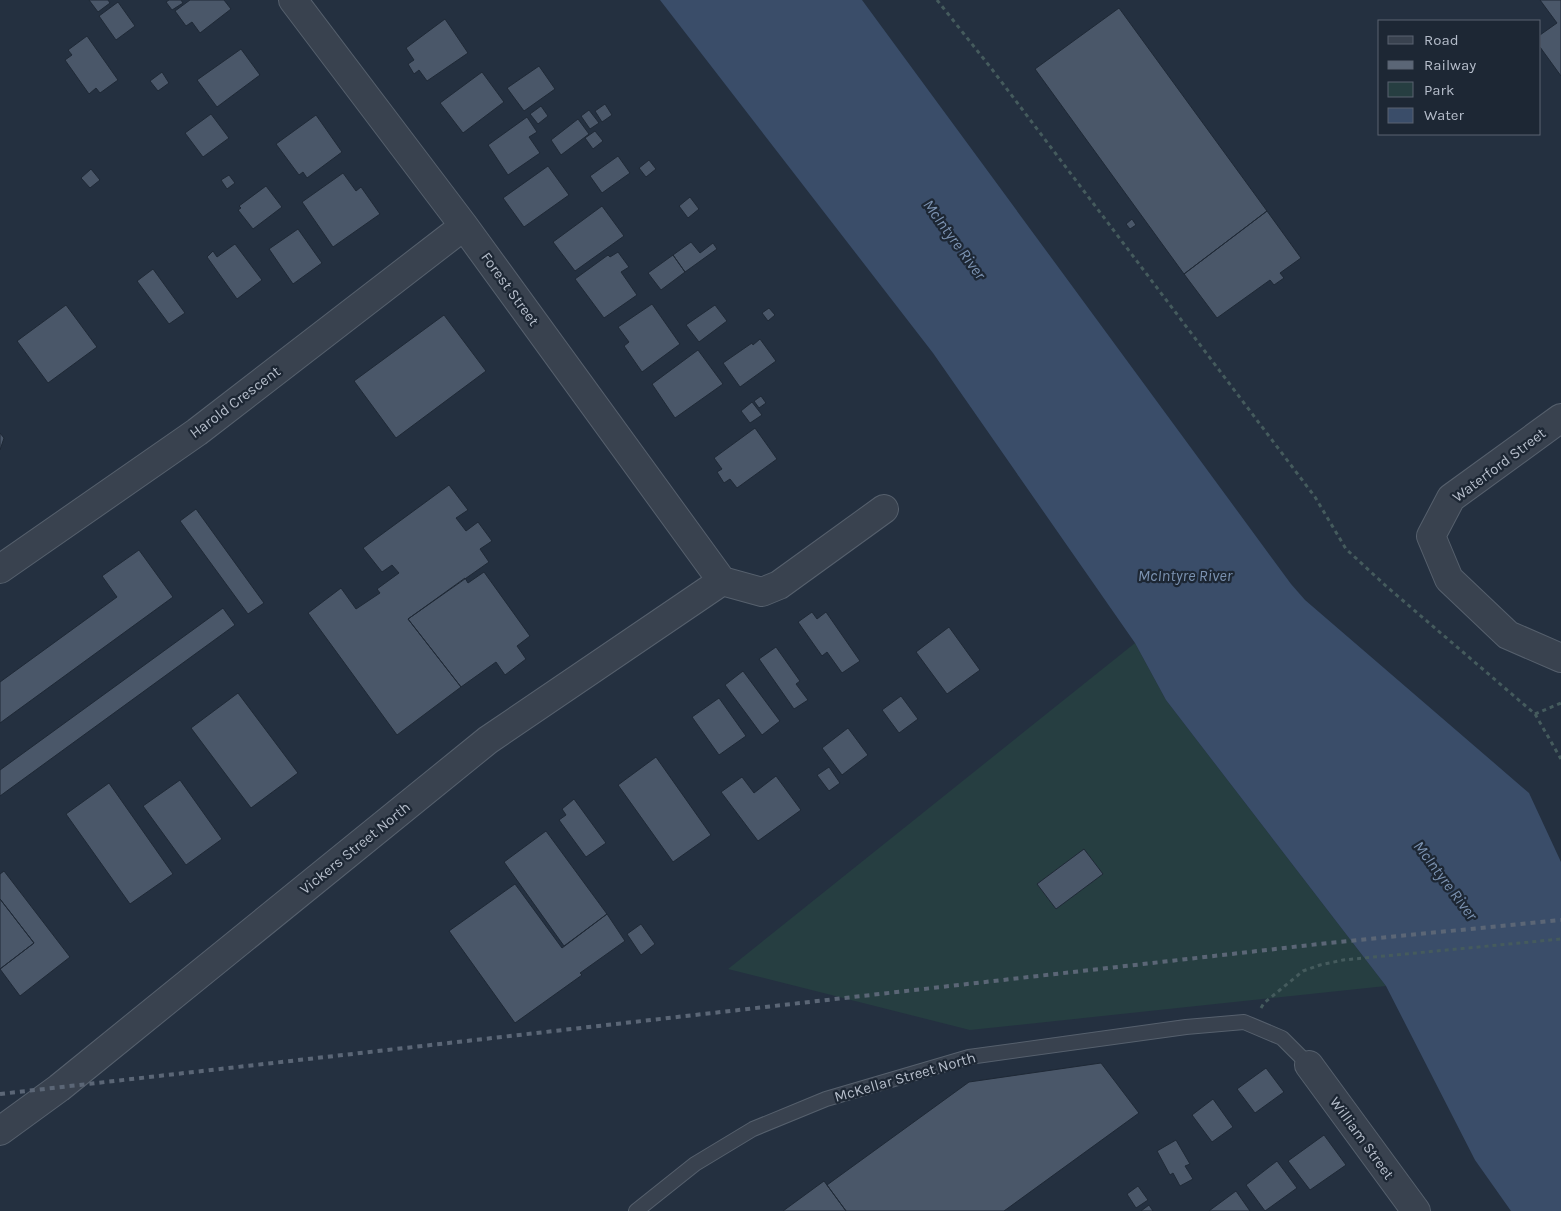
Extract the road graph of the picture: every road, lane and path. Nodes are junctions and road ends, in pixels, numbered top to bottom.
1 (293, 0) edge
2 (937, 0) edge
3 (464, 226) junction
4 (1561, 418) edge
5 (884, 509) dead end
6 (0, 569) edge
7 (722, 581) junction
8 (1561, 658) edge
9 (1561, 703) edge
10 (1535, 714) junction
11 (1561, 759) edge
12 (1561, 939) edge
13 (1252, 1026) junction
14 (1309, 1065) joint
15 (0, 1131) edge
16 (1406, 1208) edge
17 (636, 1211) edge

1 - 3 street, Forest Street
2 - 10 path
3 - 6 street, Harold Crescent
3 - 7 street, Forest Street
4 - 8 street, Waterford Street
5 - 7 street
7 - 15 street, Vickers Street North
9 - 10 path
10 - 11 path
12 - 13 path
13 - 14 lane, McKellar Street North
13 - 17 lane, McKellar Street North
14 - 16 street, William Street

